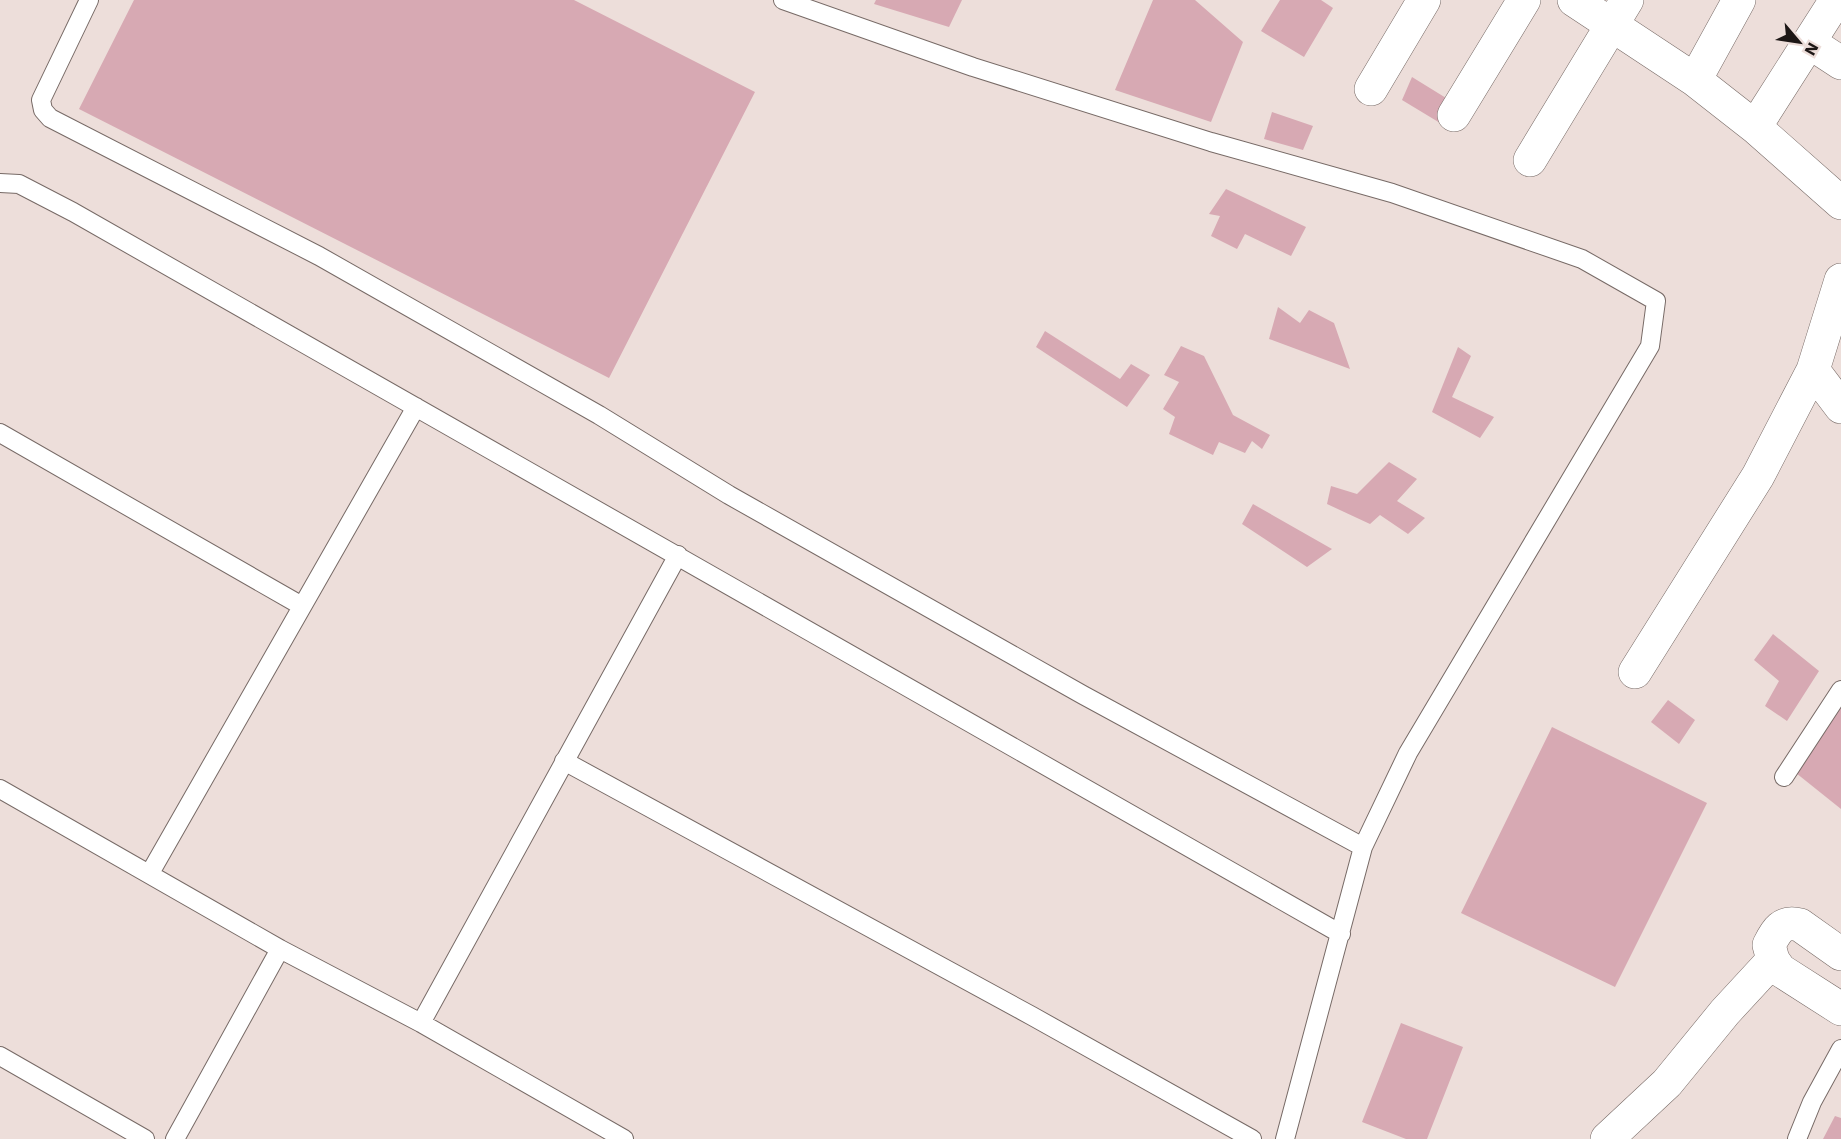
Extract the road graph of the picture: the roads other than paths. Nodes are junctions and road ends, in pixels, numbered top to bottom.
1 (89, 0) edge
2 (783, 0) edge
3 (1424, 0) edge
4 (1524, 0) edge
5 (1574, 0) edge
6 (1739, 0) edge
7 (1836, 0) edge
8 (1619, 13) edge
9 (1809, 42) junction
10 (1841, 63) edge
11 (1695, 80) junction
12 (1371, 89) dead end
13 (1454, 115) dead end
14 (1755, 127) junction
15 (1530, 160) dead end
16 (0, 183) edge
17 (1841, 203) edge
18 (1841, 280) edge
19 (1813, 370) junction
20 (416, 407) junction
21 (1841, 407) edge
22 (0, 433) edge
23 (678, 555) junction
24 (302, 606) junction
25 (1635, 672) dead end
26 (1841, 690) edge
27 (564, 761) junction
28 (1784, 777) dead end
29 (0, 789) edge
30 (1363, 847) junction
31 (150, 873) junction
32 (1341, 934) junction
33 (280, 949) junction
34 (1841, 954) edge
35 (1773, 960) junction
36 (1841, 1009) edge
37 (421, 1023) junction
38 (1841, 1048) edge
39 (0, 1056) edge
40 (145, 1139) edge
41 (175, 1139) edge
42 (624, 1139) edge
43 (1252, 1139) edge
44 (1285, 1139) edge
45 (1606, 1139) edge
46 (1797, 1139) edge

1 - 30 lane
2 - 30 lane
3 - 12 street
4 - 13 street
5 - 8 street
6 - 11 street
7 - 9 street
8 - 11 street
8 - 15 street
9 - 10 street
9 - 14 street
11 - 14 street
14 - 17 street
16 - 20 lane
18 - 19 street
19 - 21 street
19 - 25 street
20 - 23 lane
20 - 24 lane
22 - 24 lane
23 - 27 lane
23 - 32 lane
24 - 31 lane
26 - 28 lane
27 - 37 lane
27 - 43 lane
29 - 31 lane
30 - 32 lane
31 - 33 lane
32 - 44 lane
33 - 37 lane
33 - 41 lane
34 - 35 street
35 - 36 street
35 - 45 street
37 - 42 lane
38 - 46 lane
39 - 40 lane

